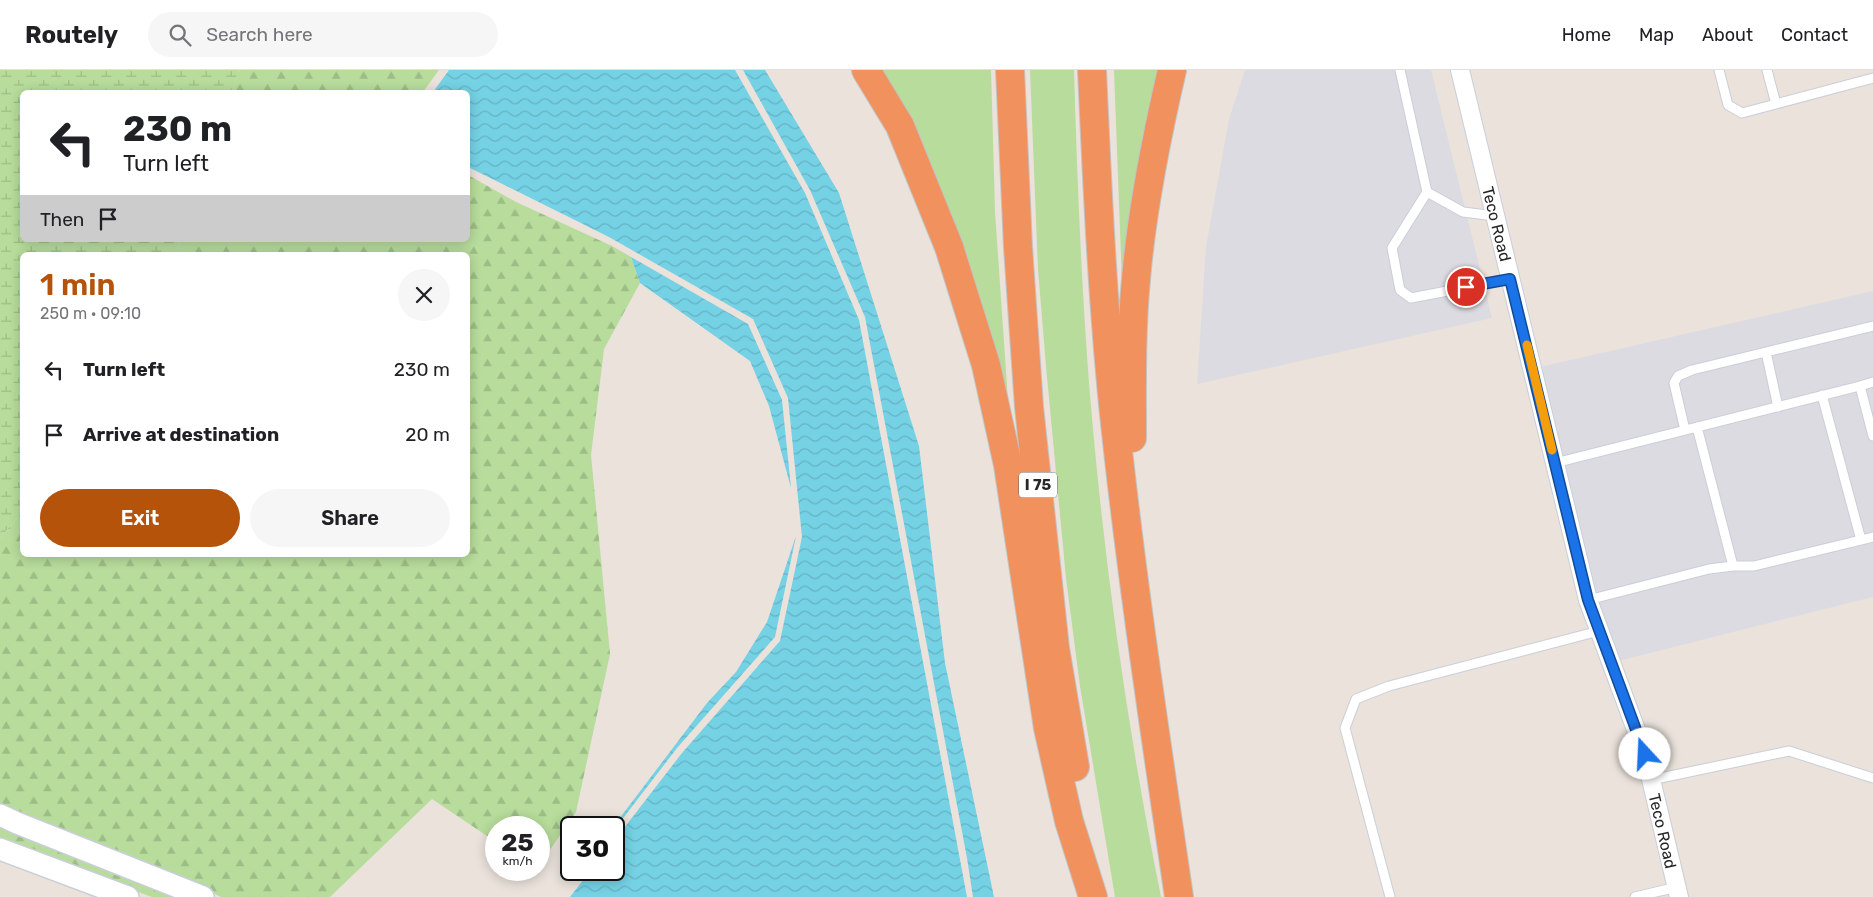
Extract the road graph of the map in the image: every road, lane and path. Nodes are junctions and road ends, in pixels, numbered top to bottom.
1 (866, 70) edge
2 (1010, 70) edge
3 (1092, 70) edge
4 (1172, 70) edge
5 (1400, 70) edge
6 (1460, 70) edge
7 (1718, 70) edge
8 (1767, 70) edge
9 (1873, 78) edge
10 (1776, 104) junction
11 (1426, 192) junction
12 (1495, 216) junction
13 (1510, 279) junction
14 (1873, 326) edge
15 (1766, 352) junction
16 (1873, 382) edge
17 (1860, 386) junction
18 (1822, 396) junction
19 (1778, 407) junction
20 (1698, 427) junction
21 (1685, 430) junction
22 (1873, 436) edge
23 (1555, 463) junction
24 (1873, 538) edge
25 (1861, 540) junction
26 (1131, 565) junction
27 (1733, 566) junction
28 (1588, 600) junction
29 (1599, 631) junction
30 (1873, 778) edge
31 (1651, 780) junction
32 (0, 815) edge
33 (0, 849) edge
34 (1678, 892) edge
35 (128, 897) edge
36 (203, 897) edge
37 (1095, 897) edge
38 (1179, 897) edge
39 (1390, 897) edge
40 (1635, 897) edge

1 - 37 highway
2 - 37 highway, I 75
3 - 26 highway
4 - 26 highway
5 - 11 lane
6 - 12 street, Teco Road
7 - 10 lane
8 - 10 lane
9 - 10 lane
11 - 12 lane
11 - 13 lane
12 - 13 street, Teco Road
13 - 23 street, Teco Road
14 - 15 lane
15 - 19 lane
15 - 21 lane
16 - 17 lane
17 - 18 lane
17 - 22 lane
18 - 19 lane
18 - 25 lane
19 - 20 lane
20 - 21 lane
20 - 27 lane
21 - 23 lane
23 - 28 street, Teco Road
24 - 25 lane
25 - 27 lane
26 - 38 highway
27 - 28 lane
28 - 29 street, Teco Road
29 - 31 street, Teco Road
29 - 39 lane
30 - 31 lane
31 - 34 street, Teco Road
32 - 36 street
33 - 35 street
34 - 40 lane

